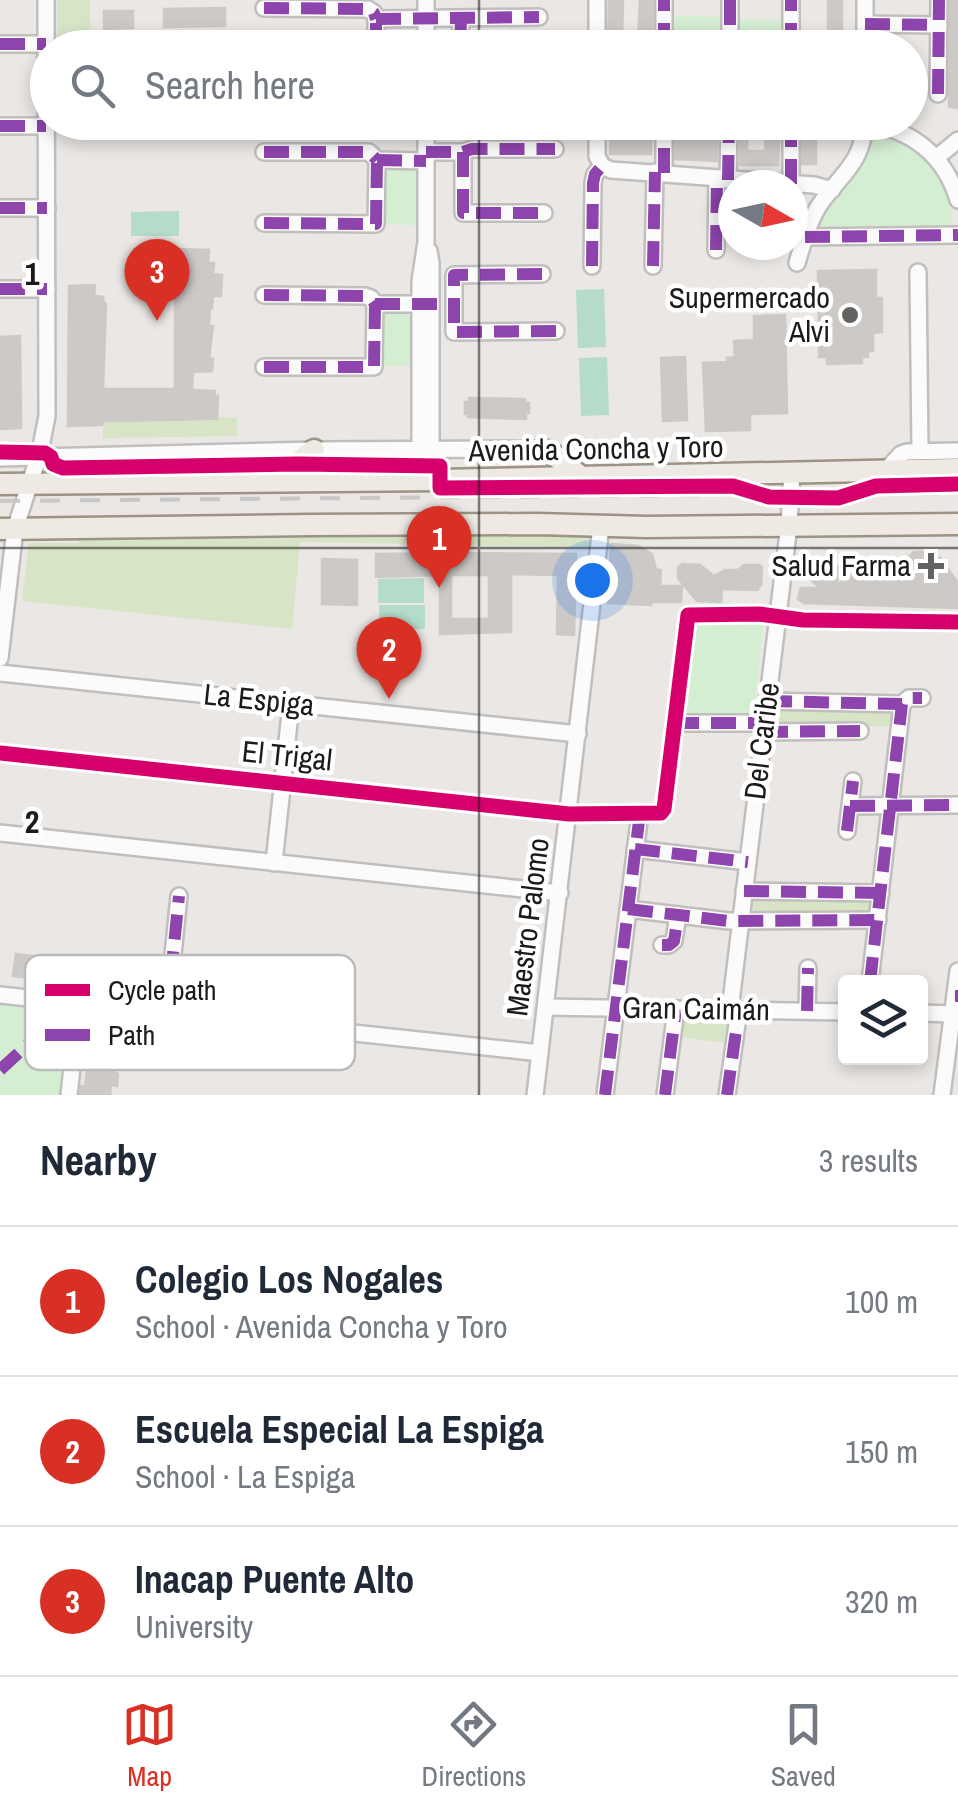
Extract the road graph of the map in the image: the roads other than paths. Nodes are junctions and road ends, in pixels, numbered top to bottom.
1 (46, 0) edge
2 (426, 0) edge
3 (597, 0) edge
4 (664, 0) edge
5 (730, 0) edge
6 (792, 0) edge
7 (865, 0) edge
8 (938, 0) edge
9 (264, 8) dead end
10 (376, 18) junction
11 (539, 18) dead end
12 (426, 19) junction
13 (461, 19) junction
14 (865, 24) junction
15 (938, 24) junction
16 (46, 30) edge
17 (376, 30) edge
18 (426, 30) edge
19 (461, 30) edge
20 (597, 30) edge
21 (664, 30) edge
22 (730, 30) edge
23 (791, 30) edge
24 (865, 30) edge
25 (0, 44) edge
26 (30, 44) edge
27 (938, 94) dead end
28 (0, 126) edge
29 (30, 126) edge
30 (46, 140) edge
31 (426, 140) edge
32 (597, 140) edge
33 (662, 140) edge
34 (727, 140) edge
35 (791, 140) edge
36 (863, 140) edge
37 (916, 140) edge
38 (958, 140) edge
39 (555, 149) dead end
40 (264, 152) dead end
41 (462, 152) junction
42 (426, 156) junction
43 (936, 158) junction
44 (377, 160) junction
45 (602, 166) junction
46 (723, 170) edge
47 (791, 170) edge
48 (659, 172) junction
49 (718, 179) edge
50 (808, 185) edge
51 (832, 190) junction
52 (958, 200) edge
53 (0, 208) edge
54 (47, 208) junction
55 (544, 213) dead end
56 (264, 224) dead end
57 (718, 227) edge
58 (808, 231) edge
59 (958, 235) edge
60 (808, 238) edge
61 (716, 250) dead end
62 (798, 260) edge
63 (797, 263) dead end
64 (592, 266) dead end
65 (653, 266) dead end
66 (918, 272) dead end
67 (542, 274) dead end
68 (0, 289) edge
69 (47, 289) junction
70 (264, 295) dead end
71 (374, 304) junction
72 (426, 304) junction
73 (454, 304) junction
74 (556, 331) dead end
75 (264, 367) dead end
76 (314, 450) junction
77 (426, 450) junction
78 (549, 451) joint
79 (958, 451) edge
80 (912, 452) junction
81 (38, 457) junction
82 (0, 458) edge
83 (958, 469) edge
84 (886, 470) junction
85 (792, 472) junction
86 (580, 476) junction
87 (282, 481) junction
88 (0, 484) edge
89 (28, 484) junction
90 (958, 524) edge
91 (788, 525) junction
92 (601, 526) junction
93 (7, 529) edge
94 (777, 617) junction
95 (958, 622) edge
96 (0, 654) edge
97 (0, 673) edge
98 (922, 698) dead end
99 (767, 701) junction
100 (291, 704) junction
101 (902, 704) junction
102 (674, 724) junction
103 (764, 728) junction
104 (860, 731) dead end
105 (578, 734) junction
106 (0, 753) edge
107 (853, 781) dead end
108 (282, 783) junction
109 (850, 806) junction
110 (891, 806) junction
111 (958, 806) edge
112 (640, 813) junction
113 (569, 814) junction
114 (847, 831) dead end
115 (0, 833) edge
116 (635, 849) junction
117 (274, 862) junction
118 (748, 862) junction
119 (744, 892) junction
120 (560, 893) junction
121 (881, 893) junction
122 (179, 896) dead end
123 (628, 908) junction
124 (678, 915) junction
125 (740, 920) junction
126 (878, 920) junction
127 (662, 945) dead end
128 (173, 955) edge
129 (808, 968) dead end
130 (958, 971) edge
131 (871, 975) edge
132 (0, 996) edge
133 (956, 996) edge
134 (25, 999) edge
135 (546, 1007) junction
136 (616, 1008) junction
137 (676, 1009) junction
138 (734, 1010) junction
139 (806, 1011) junction
140 (838, 1012) edge
141 (928, 1013) edge
142 (952, 1014) junction
143 (355, 1033) edge
144 (540, 1053) junction
145 (71, 1070) edge
146 (69, 1095) edge
147 (535, 1095) edge
148 (605, 1095) edge
149 (665, 1095) edge
150 (727, 1095) edge
151 (942, 1095) edge

1 - 16 street
2 - 12 street
3 - 20 street
4 - 21 street
5 - 22 street
6 - 23 street
7 - 14 street
8 - 15 street
9 - 10 street
10 - 12 street
10 - 17 street
11 - 13 street
12 - 13 street
12 - 18 street
13 - 19 street
14 - 15 street
14 - 24 street
15 - 27 street
25 - 26 street
28 - 29 street
30 - 54 street
31 - 42 street
32 - 45 street
33 - 48 street
34 - 46 street
35 - 47 street
36 - 51 street
37 - 43 street
38 - 43 street
39 - 41 street
40 - 44 street
41 - 42 street
41 - 55 street
42 - 44 street
42 - 72 street
43 - 52 street
44 - 56 street
45 - 48 street
45 - 64 street
48 - 49 street
48 - 65 street
50 - 51 street
51 - 58 street
53 - 54 street
54 - 69 street
57 - 61 street
59 - 60 street
62 - 63 street
66 - 80 street
67 - 73 street
68 - 69 street
69 - 81 street
70 - 71 street
71 - 72 street
71 - 75 street
72 - 73 street
72 - 77 street
73 - 74 street
76 - 77 street, Avenida Concha y Toro
76 - 81 street, Avenida Concha y Toro
76 - 87 main road
77 - 78 street, Avenida Concha y Toro
78 - 86 main road
79 - 80 street
80 - 84 street
81 - 82 street, Avenida Concha y Toro
81 - 89 street
83 - 84 main road, Avenida Concha y Toro
84 - 85 main road, Avenida Concha y Toro
85 - 86 main road, Avenida Concha y Toro
85 - 91 street, Del Caribe
86 - 87 main road, Avenida Concha y Toro
87 - 89 main road, Avenida Concha y Toro
88 - 89 main road, Avenida Concha y Toro
89 - 93 street
90 - 91 main road
91 - 92 main road
91 - 94 street, Del Caribe
92 - 93 main road
92 - 105 street, Maestro Palomo
93 - 96 street
94 - 95 street
94 - 99 street, Del Caribe
94 - 102 street
97 - 100 street, La Espiga
98 - 101 street
99 - 101 street
99 - 103 street, Del Caribe
100 - 105 street, La Espiga
100 - 108 street
101 - 110 street
102 - 103 street
102 - 112 street, El Trigal
103 - 104 street
103 - 118 street, Del Caribe
105 - 113 street, Maestro Palomo
106 - 108 street, El Trigal
107 - 109 street
108 - 113 street, El Trigal
108 - 117 street
109 - 110 street
109 - 114 street
110 - 111 street
110 - 121 street
112 - 113 street, El Trigal
112 - 116 street
113 - 120 street, Maestro Palomo
115 - 117 street
116 - 118 street
116 - 123 street
117 - 120 street
118 - 119 street, Del Caribe
119 - 121 street
119 - 125 street, Del Caribe
120 - 135 street, Maestro Palomo
121 - 126 street
122 - 128 street
123 - 124 street
123 - 136 street
124 - 125 street
124 - 127 street
125 - 126 street
125 - 138 street, Del Caribe
126 - 131 street
129 - 139 street
130 - 133 street
132 - 134 street
133 - 142 street
135 - 136 street, Gran Caimán
135 - 144 street, Maestro Palomo
136 - 137 street, Gran Caimán
136 - 148 street
137 - 138 street, Gran Caimán
137 - 149 street
138 - 139 street, Gran Caimán
138 - 150 street, Del Caribe
139 - 140 street, Gran Caimán
141 - 142 street
142 - 151 street
143 - 144 street
144 - 147 street, Maestro Palomo
145 - 146 street

